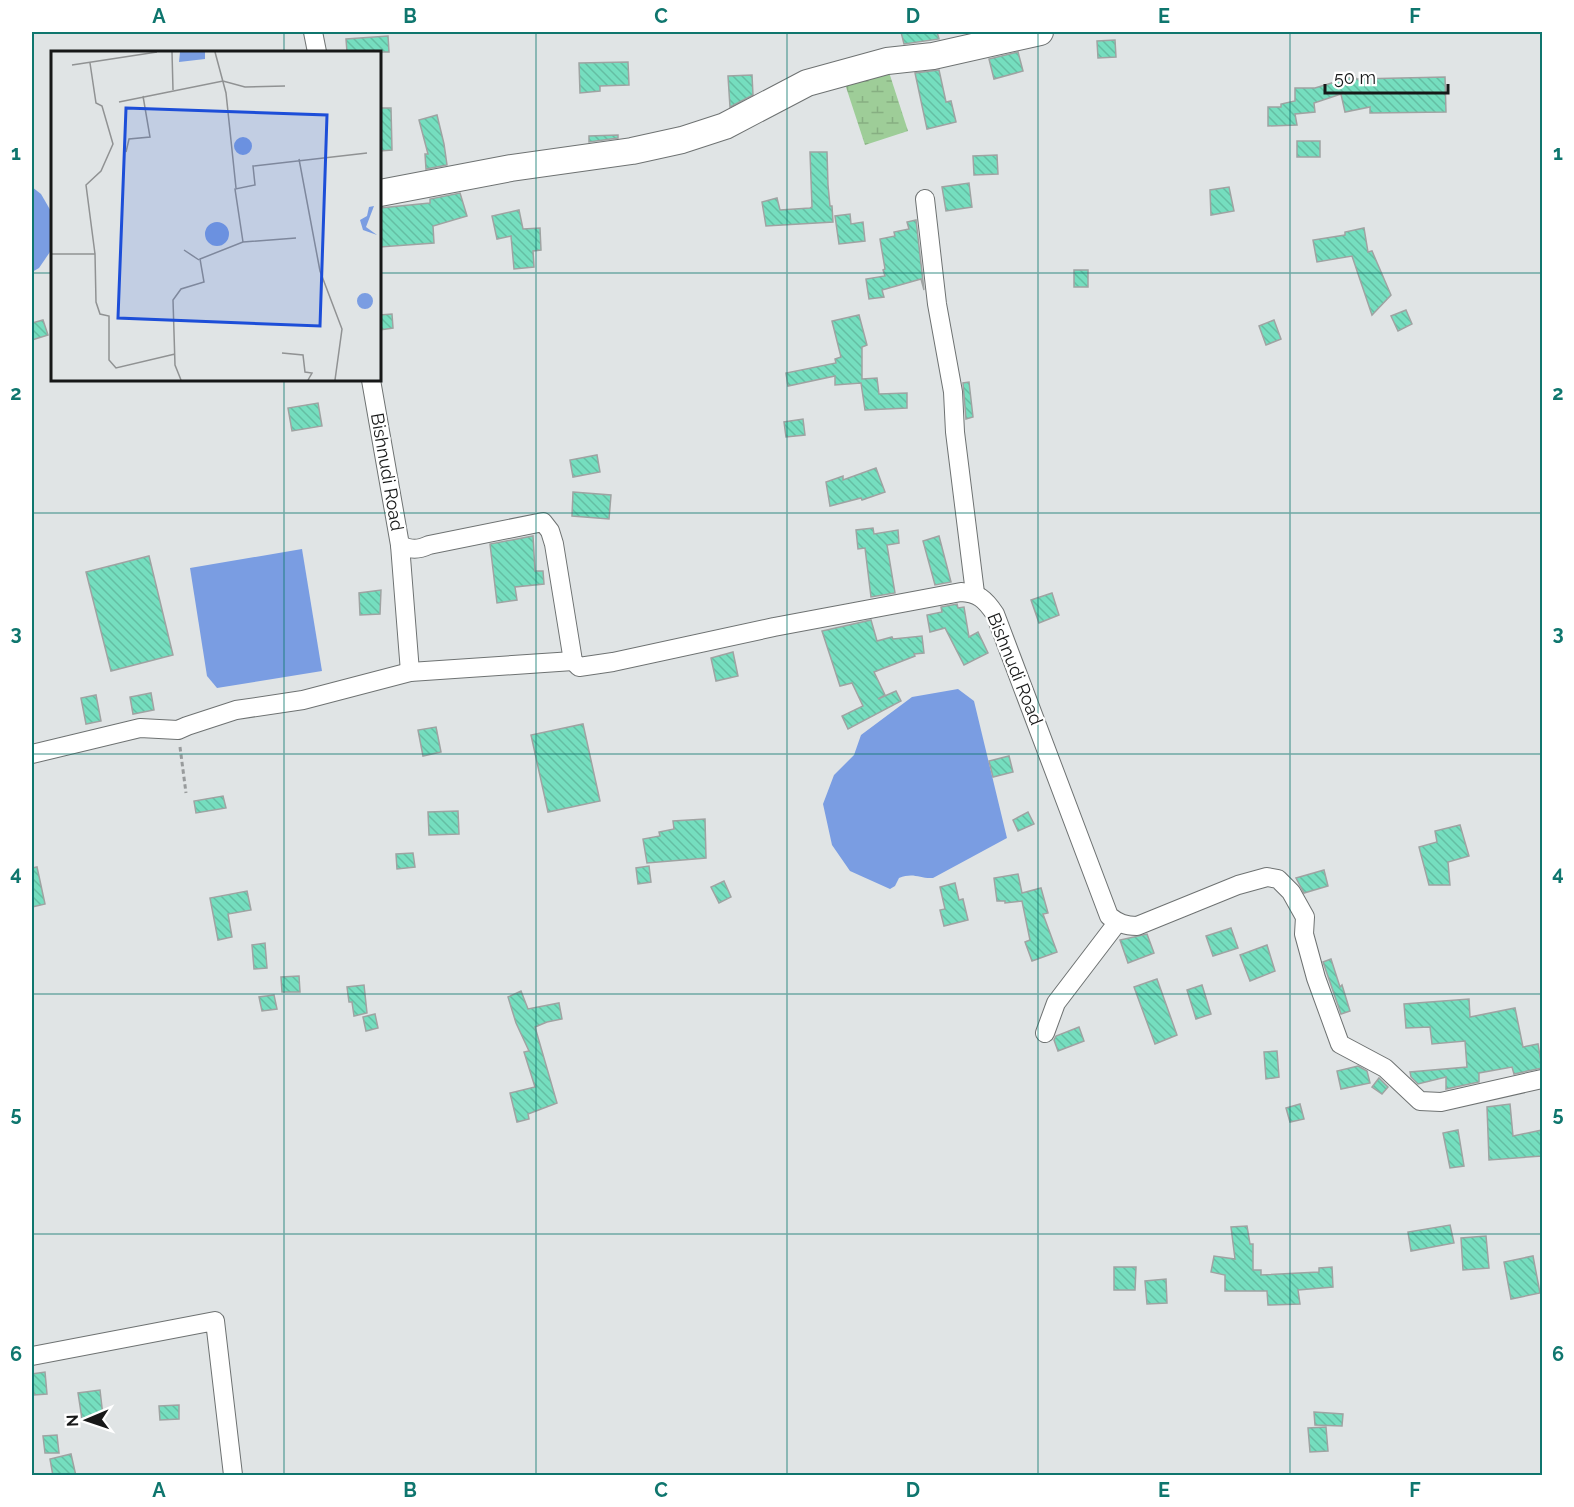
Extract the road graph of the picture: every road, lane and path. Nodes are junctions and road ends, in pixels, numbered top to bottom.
1 (313, 32) edge
2 (1040, 32) edge
3 (317, 51) edge
4 (381, 193) edge
5 (925, 199) dead end
6 (371, 381) edge
7 (400, 545) junction
8 (975, 593) junction
9 (573, 661) junction
10 (410, 672) junction
11 (178, 730) junction
12 (32, 754) edge
13 (186, 793) dead end
14 (1117, 923) junction
15 (1045, 1033) dead end
16 (1542, 1079) edge
17 (32, 1356) edge
18 (233, 1476) edge

1 - 3 street
2 - 4 street
5 - 8 street
6 - 7 street, Bishnudi Road
7 - 9 street, Bishnudi Road
7 - 10 street
8 - 9 street, Bishnudi Road
8 - 14 street, Bishnudi Road
9 - 10 street
10 - 11 street
11 - 12 street
11 - 13 path
14 - 15 street
14 - 16 street
17 - 18 street

